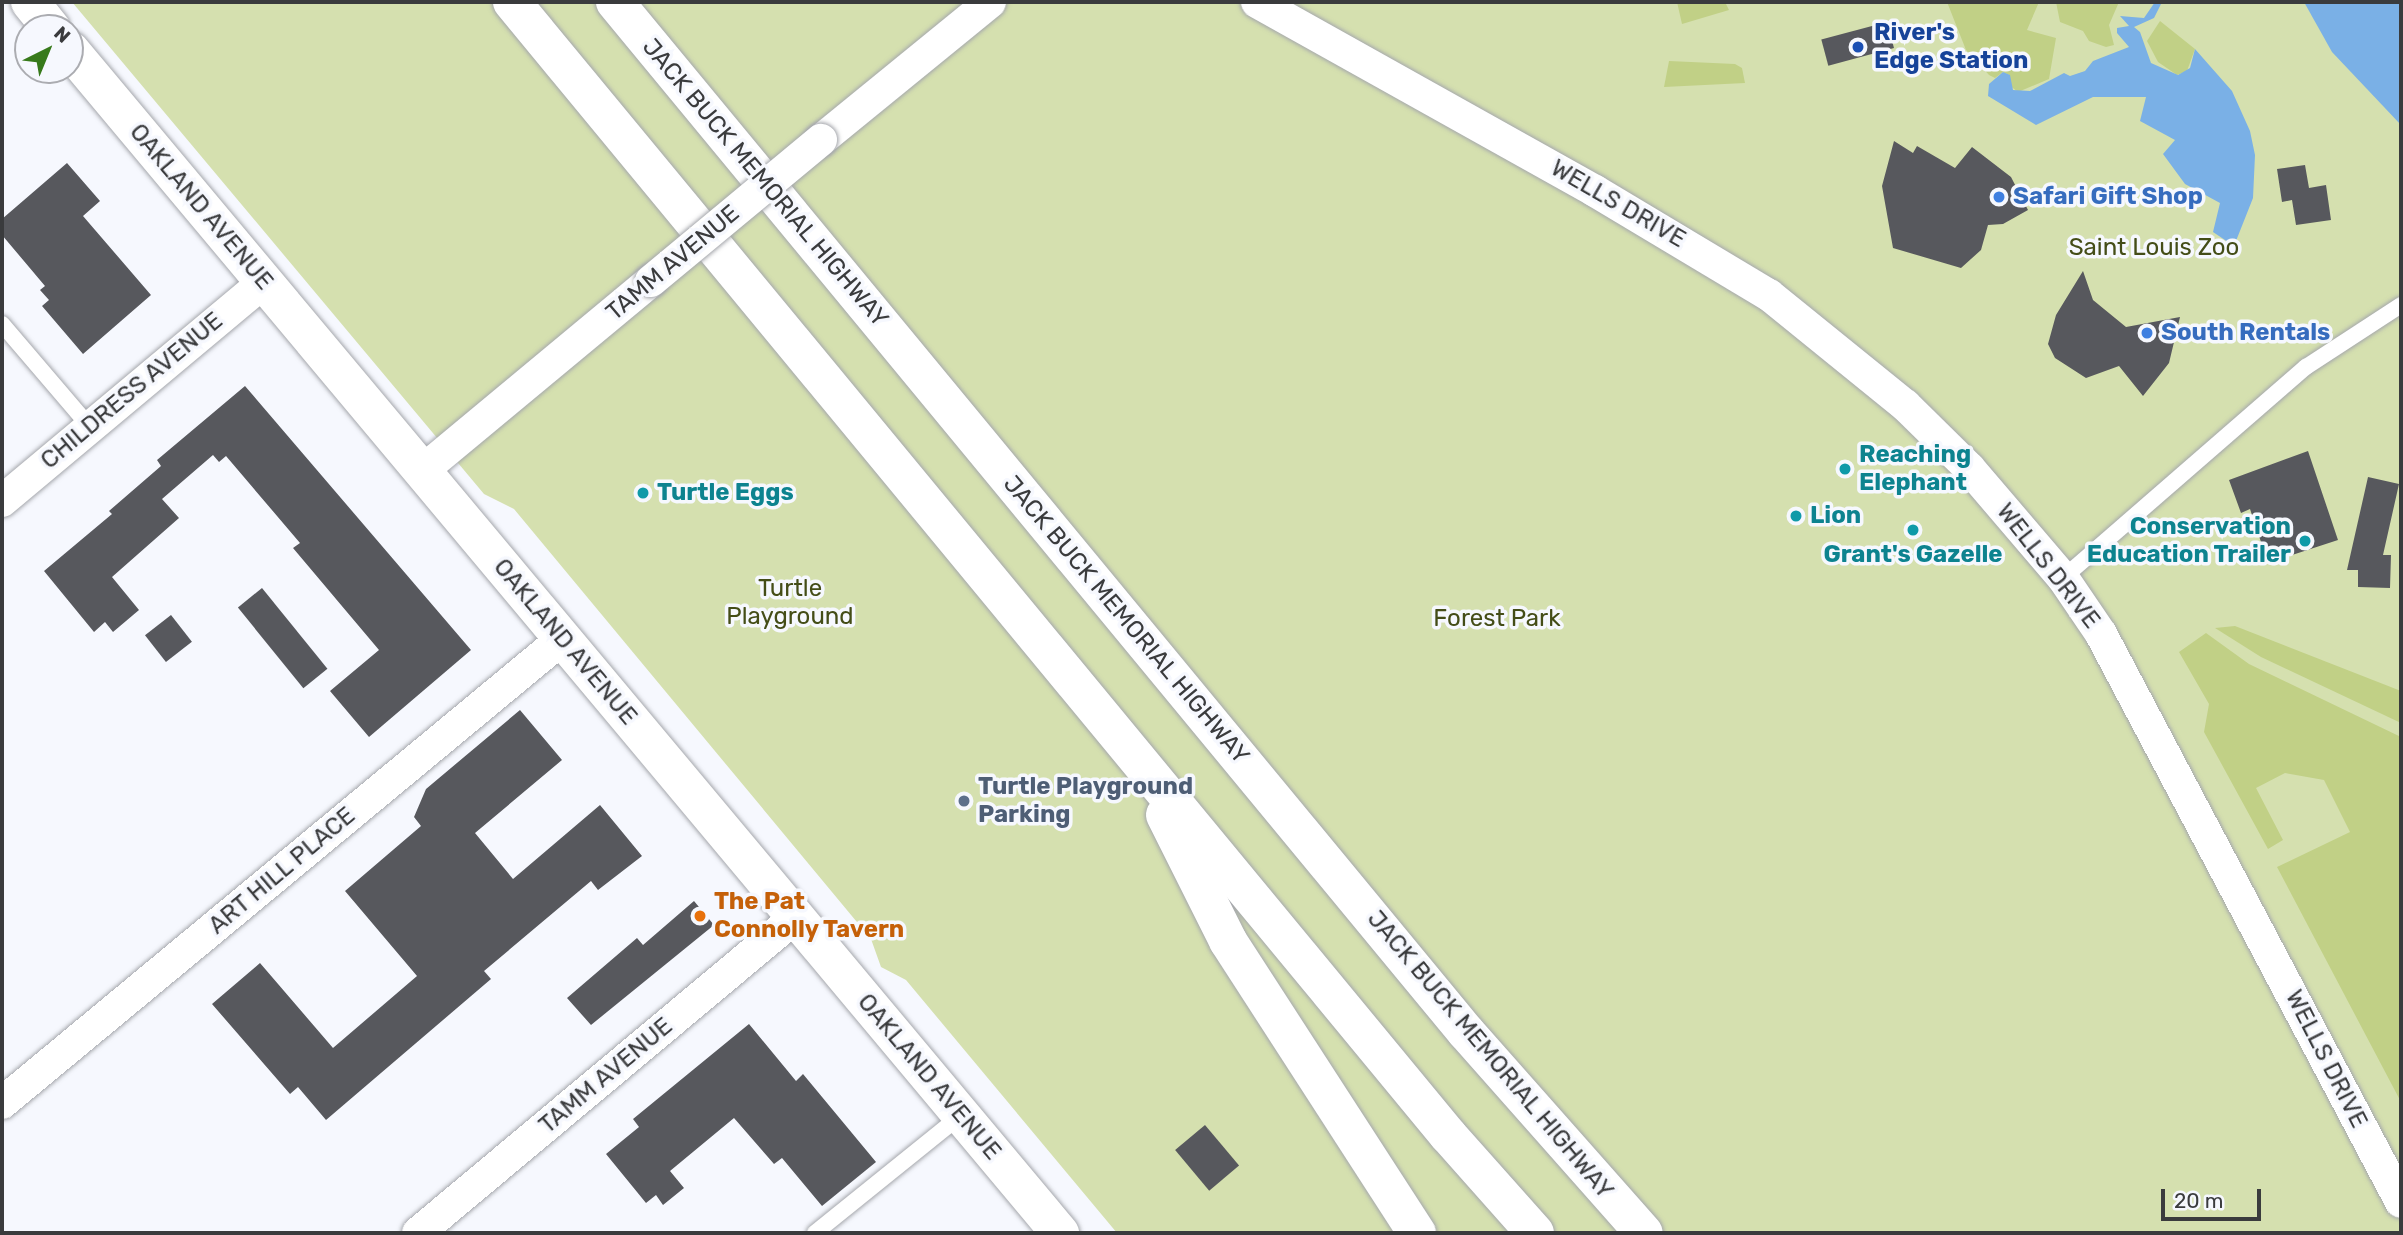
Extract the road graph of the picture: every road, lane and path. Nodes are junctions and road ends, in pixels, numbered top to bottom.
1 (512, 2) edge
2 (615, 2) edge
3 (990, 2) edge
4 (1257, 2) edge
5 (84, 67) edge
6 (264, 282) junction
7 (2401, 305) edge
8 (2, 324) edge
9 (89, 426) junction
10 (422, 471) junction
11 (2, 501) edge
12 (2063, 578) junction
13 (562, 639) junction
14 (1142, 765) junction
15 (795, 918) junction
16 (2, 1103) edge
17 (961, 1115) junction
18 (2401, 1202) edge
19 (1641, 1227) edge
20 (418, 1233) edge
21 (815, 1233) edge
22 (1060, 1233) edge
23 (1417, 1233) edge
24 (1535, 1233) edge

1 - 14 main road
2 - 19 main road, JACK BUCK MEMORIAL HIGHWAY
3 - 10 street, TAMM AVENUE, bridge
4 - 12 street, WELLS DRIVE
5 - 6 main road, OAKLAND AVENUE
6 - 9 street, CHILDRESS AVENUE
6 - 10 main road, OAKLAND AVENUE
7 - 12 lane
8 - 9 lane
9 - 11 street, CHILDRESS AVENUE
10 - 13 main road, OAKLAND AVENUE
12 - 18 street, WELLS DRIVE
13 - 15 main road, OAKLAND AVENUE
13 - 16 street, ART HILL PLACE
14 - 23 main road
14 - 24 main road
15 - 17 main road, OAKLAND AVENUE
15 - 20 street, TAMM AVENUE
17 - 21 lane
17 - 22 main road, OAKLAND AVENUE

